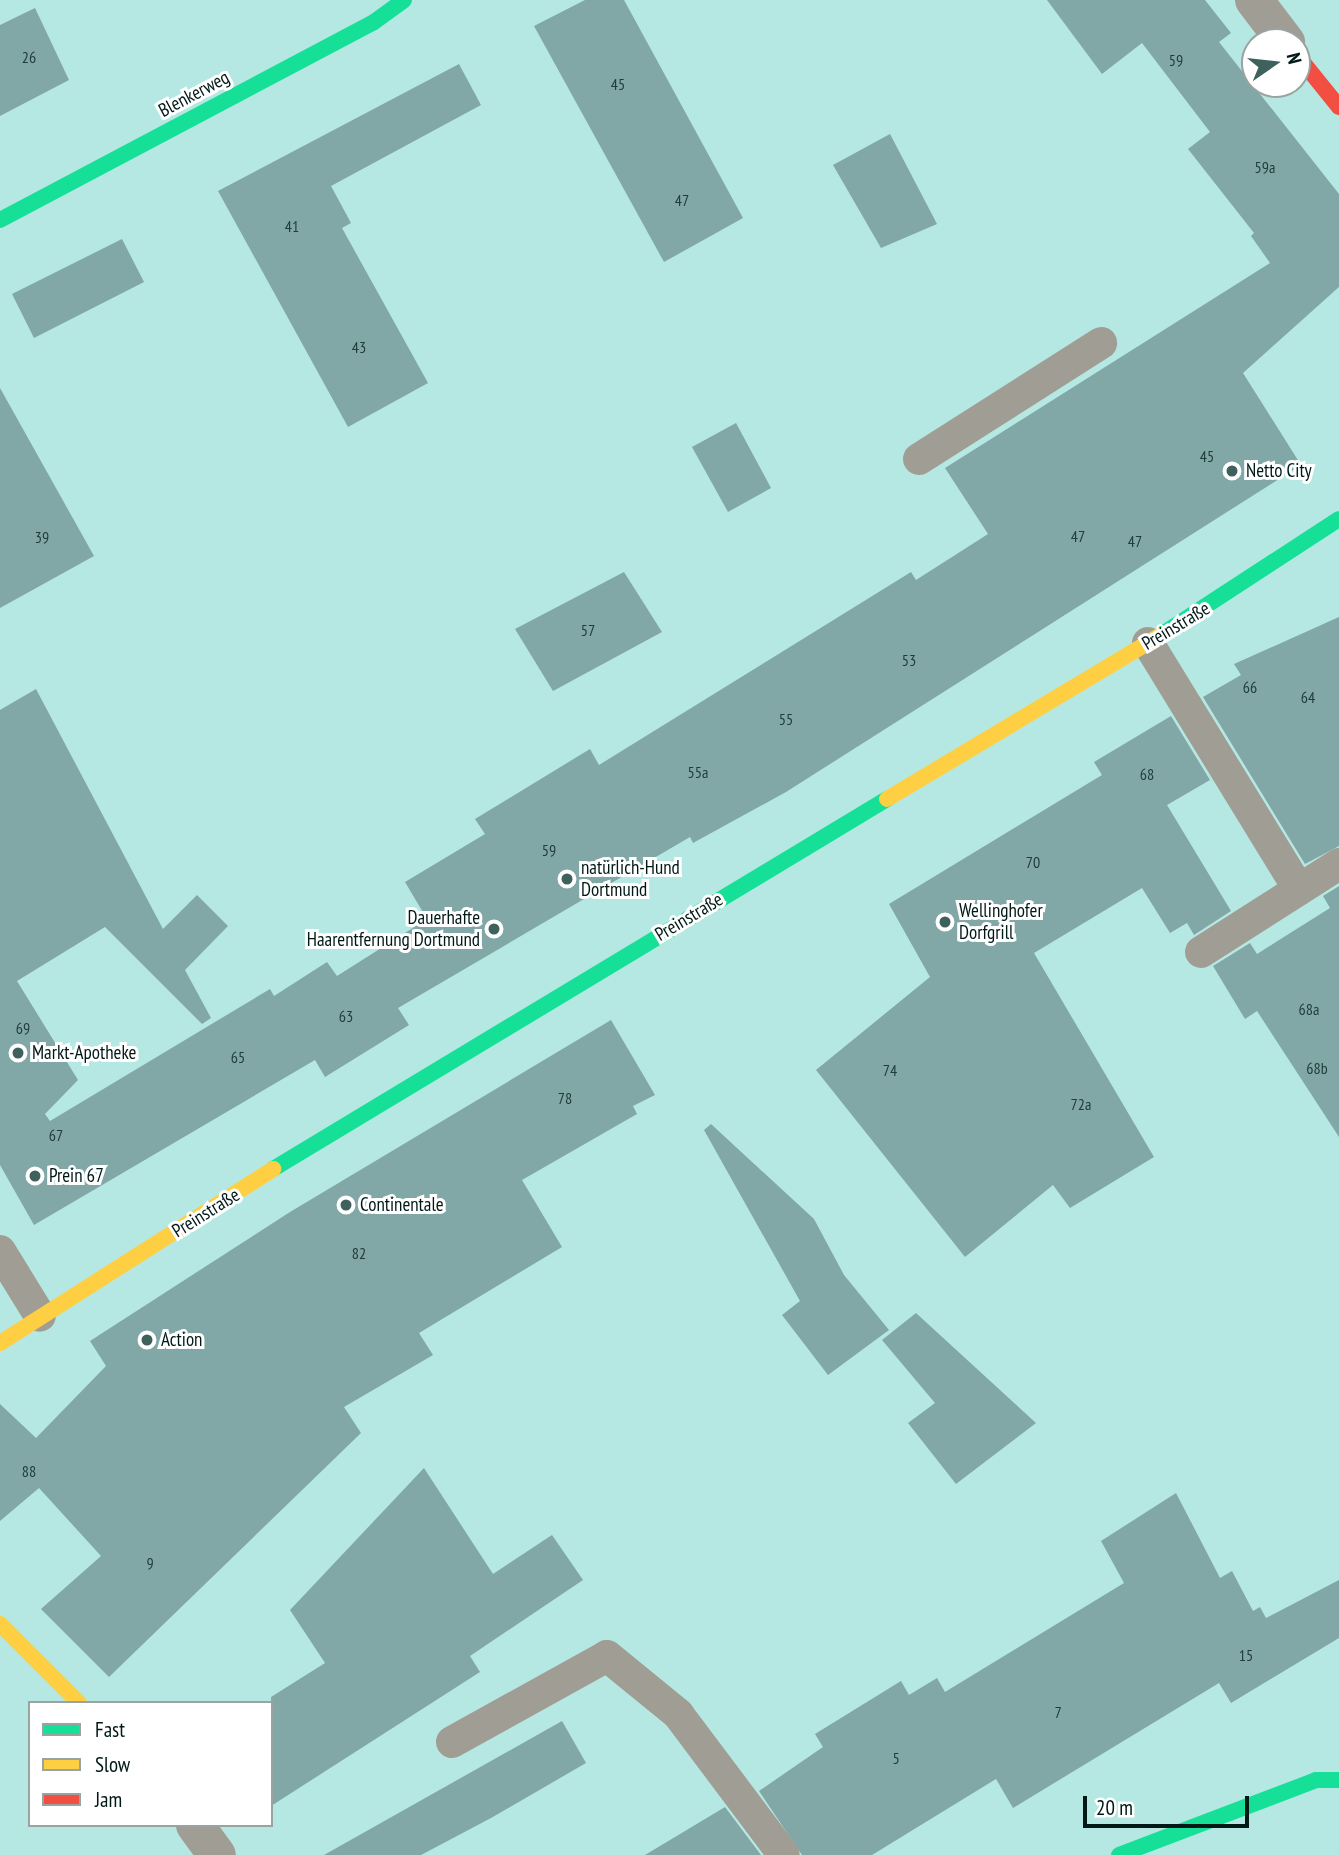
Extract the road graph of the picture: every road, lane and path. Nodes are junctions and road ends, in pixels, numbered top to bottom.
1 (404, 0) edge
2 (1254, 0) edge
3 (1275, 28) edge
4 (1311, 72) edge
5 (1339, 107) edge
6 (0, 220) edge
7 (1101, 343) dead end
8 (919, 459) dead end
9 (1339, 519) edge
10 (1149, 643) junction
11 (1339, 864) edge
12 (1299, 890) junction
13 (1201, 952) dead end
14 (0, 1251) edge
15 (40, 1316) junction
16 (0, 1343) edge
17 (0, 1624) edge
18 (77, 1701) edge
19 (452, 1742) dead end
20 (1339, 1780) edge
21 (197, 1827) edge
22 (218, 1855) edge
23 (784, 1855) edge
24 (1119, 1855) edge

1 - 6 street, Blenkerweg
2 - 3 street
4 - 5 street
7 - 8 lane
9 - 10 street, Preinstraße
10 - 12 lane
10 - 15 street, Preinstraße
11 - 12 lane
12 - 13 lane
14 - 15 lane
15 - 16 street, Preinstraße
17 - 18 street
19 - 23 lane
20 - 24 street
21 - 22 street

